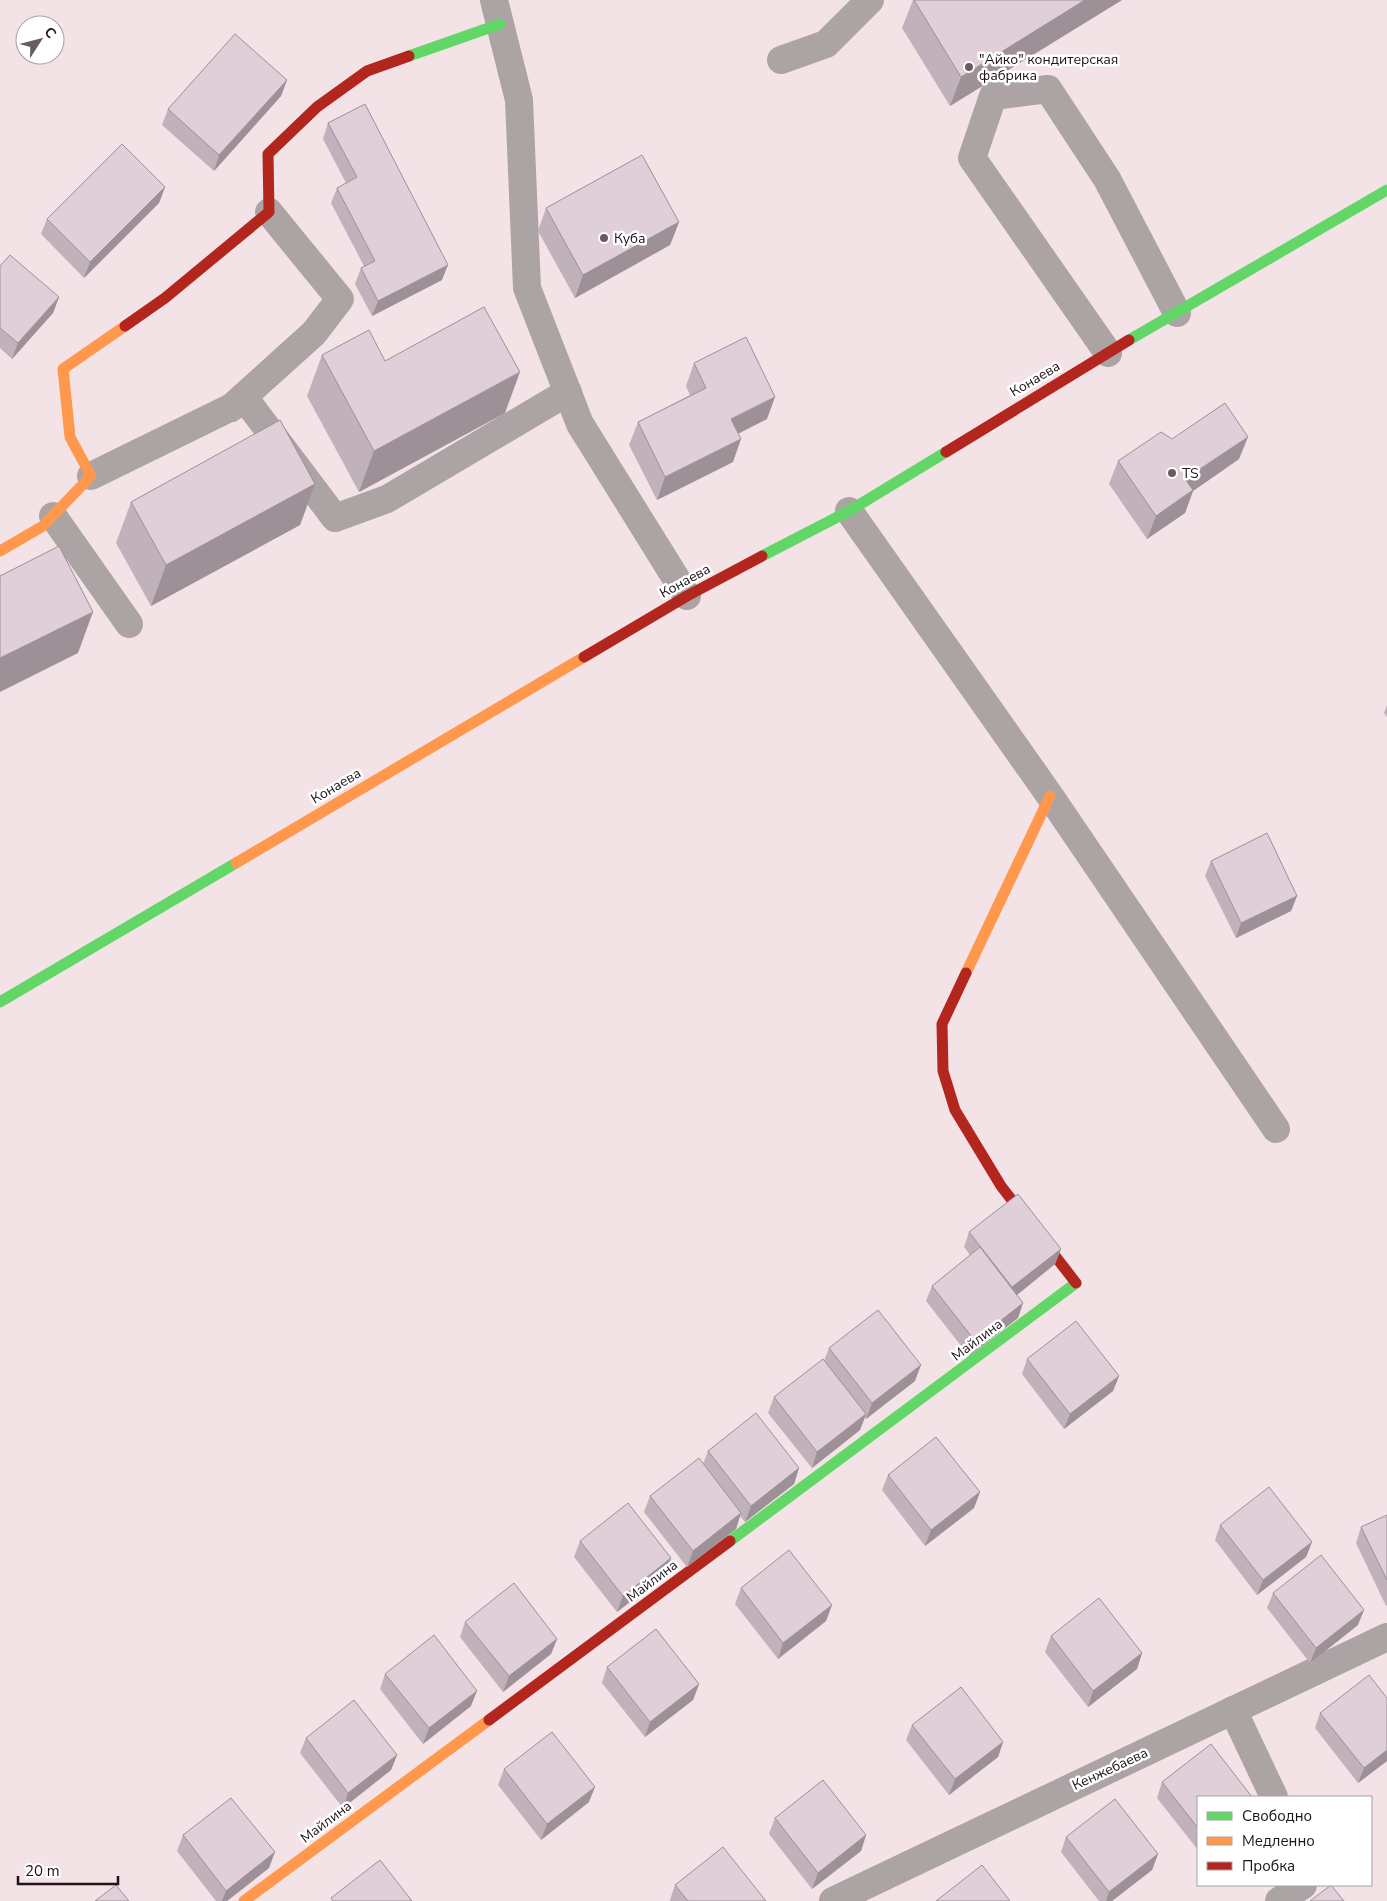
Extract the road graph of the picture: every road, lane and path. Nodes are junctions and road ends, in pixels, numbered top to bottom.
1 (870, 0) edge
2 (497, 12) edge
3 (781, 60) dead end
4 (1387, 190) edge
5 (270, 212) junction
6 (1177, 313) junction
7 (1108, 353) junction
8 (568, 392) junction
9 (231, 408) junction
10 (91, 476) junction
11 (849, 511) junction
12 (52, 516) junction
13 (0, 550) edge
14 (687, 596) junction
15 (129, 624) dead end
16 (1050, 796) junction
17 (0, 1002) edge
18 (1276, 1129) dead end
19 (1385, 1641) edge
20 (1233, 1710) junction
21 (1274, 1796) edge
22 (1300, 1886) edge
23 (244, 1901) edge
24 (833, 1901) edge
25 (1278, 1901) edge

1 - 3 street
2 - 5 street
2 - 8 street
4 - 6 street, Конаева
5 - 9 street
5 - 10 street
6 - 7 street, Конаева
6 - 7 street
7 - 11 street, Конаева
8 - 9 street
8 - 14 street
9 - 10 street
10 - 12 street
11 - 14 street, Конаева
11 - 16 street
12 - 13 street
12 - 15 street
14 - 17 street, Конаева
16 - 18 street
16 - 23 street, Майлина
19 - 20 street, Кенжебаева
20 - 21 street
20 - 24 street, Кенжебаева
22 - 25 street

